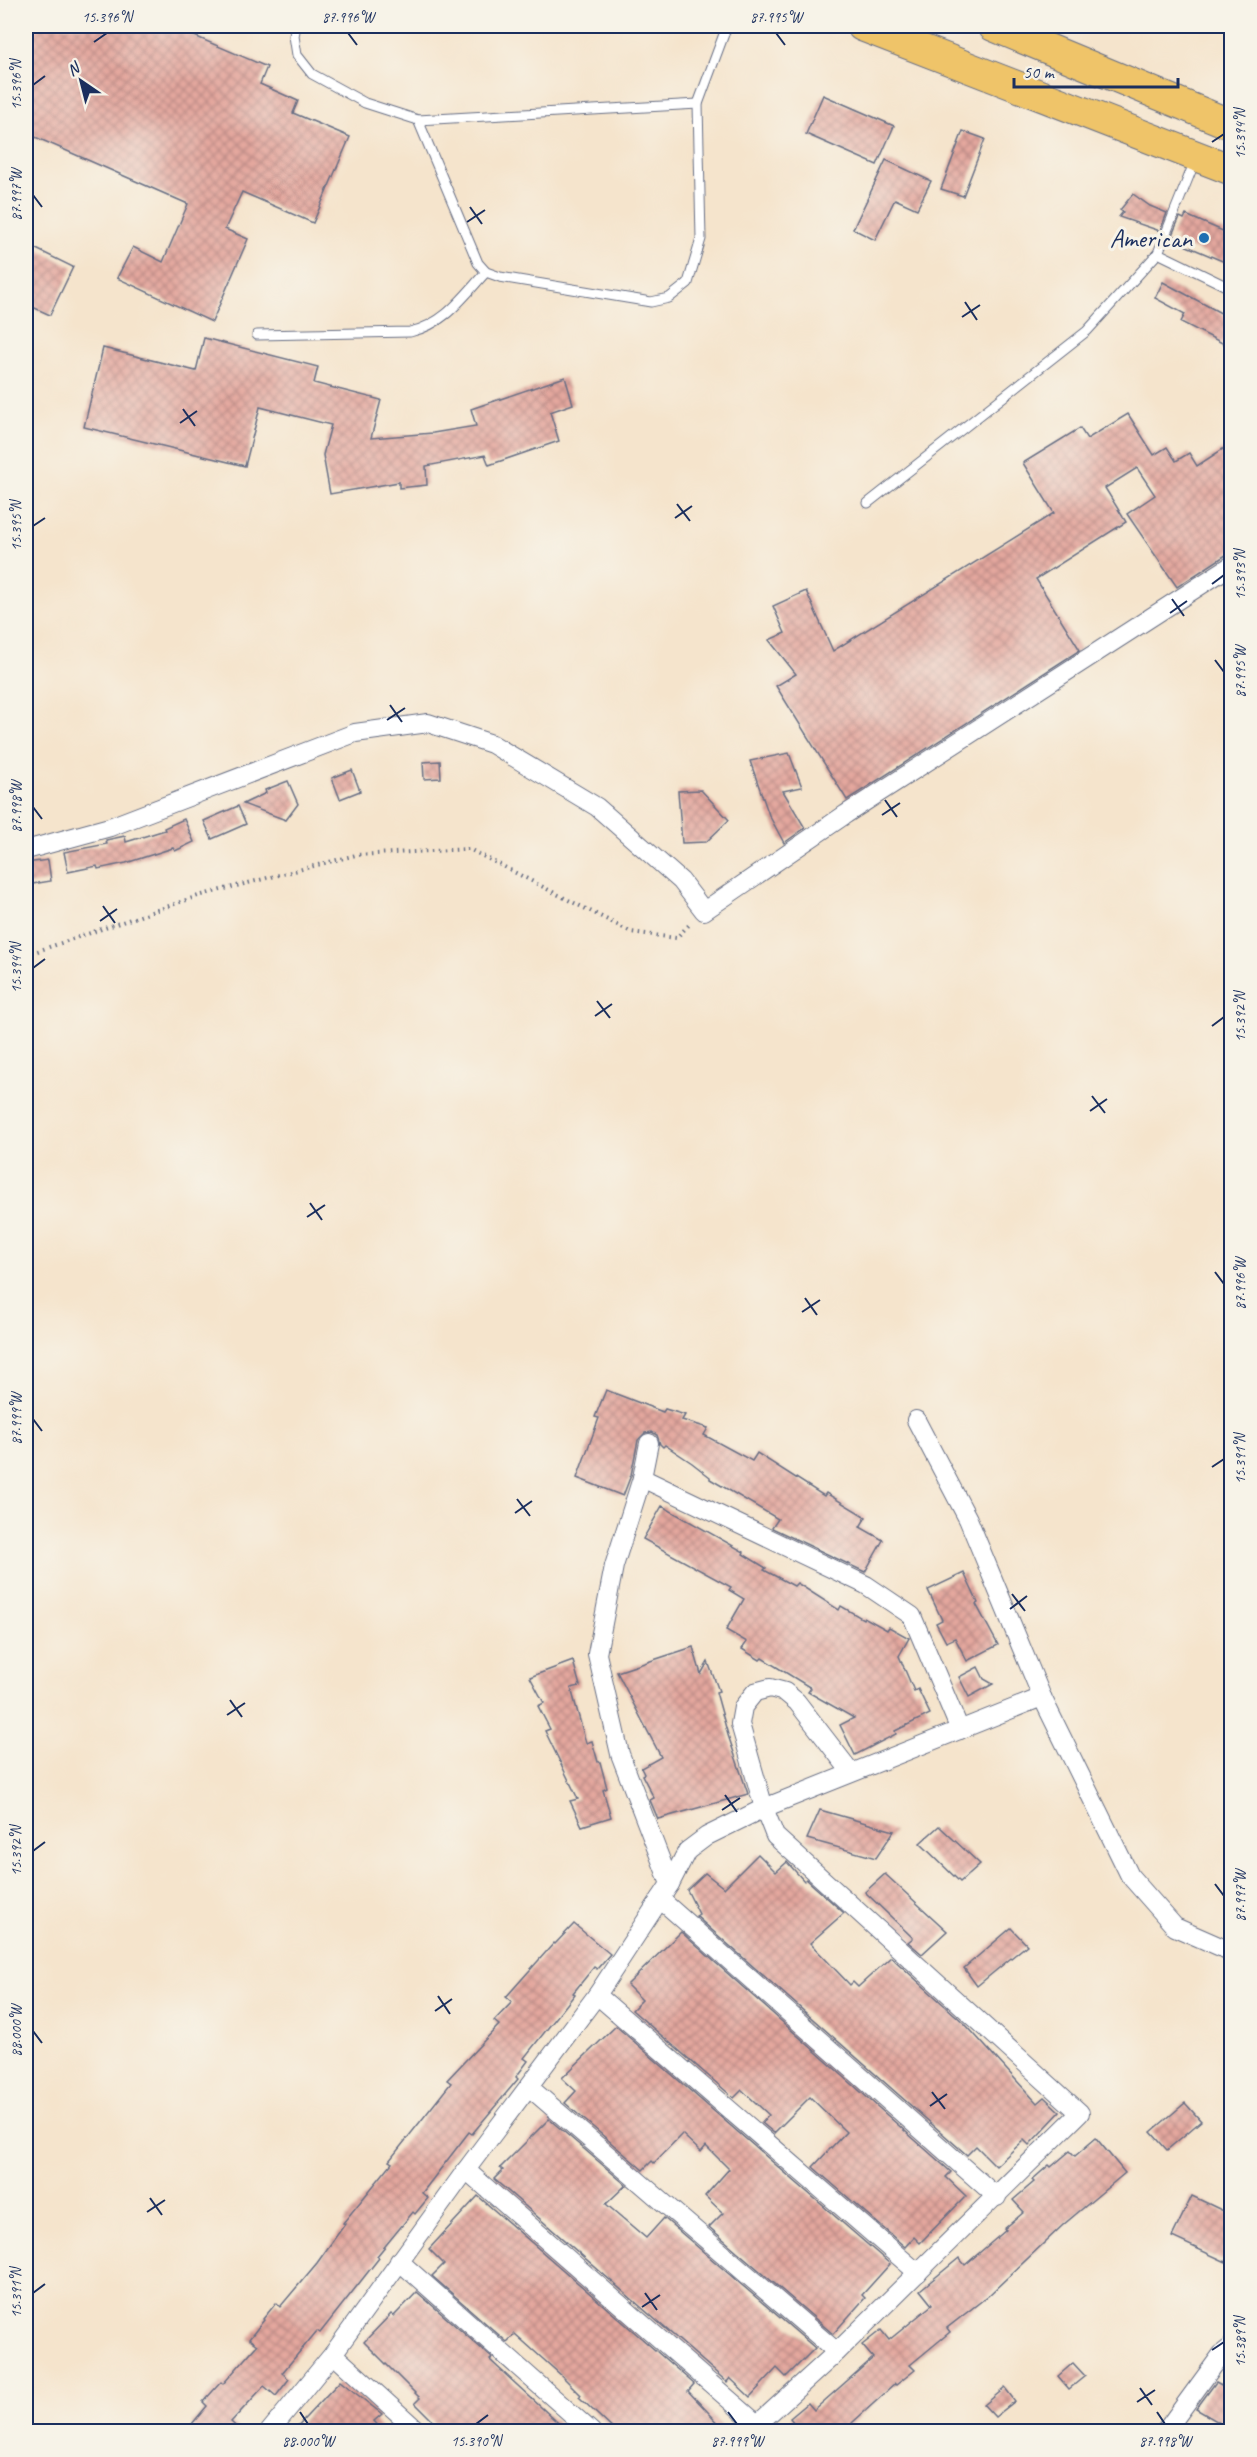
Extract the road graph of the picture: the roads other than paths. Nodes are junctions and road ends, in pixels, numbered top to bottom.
1 (296, 26) edge
2 (727, 26) edge
3 (862, 26) edge
4 (993, 26) edge
5 (698, 104) junction
6 (418, 120) junction
7 (1232, 125) edge
8 (1197, 156) junction
9 (1232, 170) edge
10 (1158, 253) junction
11 (486, 272) junction
12 (1232, 289) edge
13 (257, 334) dead end
14 (868, 503) dead end
15 (1232, 565) edge
16 (26, 850) edge
17 (916, 1420) dead end
18 (649, 1443) dead end
19 (642, 1478) junction
20 (1042, 1697) junction
21 (960, 1730) junction
22 (851, 1772) junction
23 (764, 1808) junction
24 (665, 1892) junction
25 (1232, 1952) edge
26 (597, 1995) junction
27 (529, 2087) junction
28 (466, 2170) junction
29 (998, 2197) junction
30 (399, 2261) junction
31 (918, 2273) junction
32 (837, 2352) junction
33 (1228, 2353) edge
34 (333, 2354) junction
35 (753, 2428) edge
36 (269, 2432) edge
37 (419, 2432) edge
38 (592, 2432) edge
39 (1165, 2432) edge

1 - 6 lane
2 - 5 lane
3 - 8 highway
4 - 7 highway
5 - 6 lane
5 - 11 lane
6 - 11 lane
8 - 9 highway
8 - 10 lane
10 - 12 lane
10 - 14 lane
11 - 13 lane
15 - 16 street
17 - 20 street
18 - 19 street
19 - 21 street
19 - 24 street
20 - 21 street
20 - 25 street
21 - 22 street
22 - 23 street
22 - 23 street
23 - 24 street
23 - 29 street
24 - 26 street
24 - 29 street
26 - 27 street
26 - 31 street
27 - 28 street
27 - 32 street
28 - 30 street
28 - 35 street
29 - 31 street
30 - 34 street
30 - 38 street
31 - 32 street
32 - 35 street
33 - 39 street
34 - 36 street
34 - 37 street

